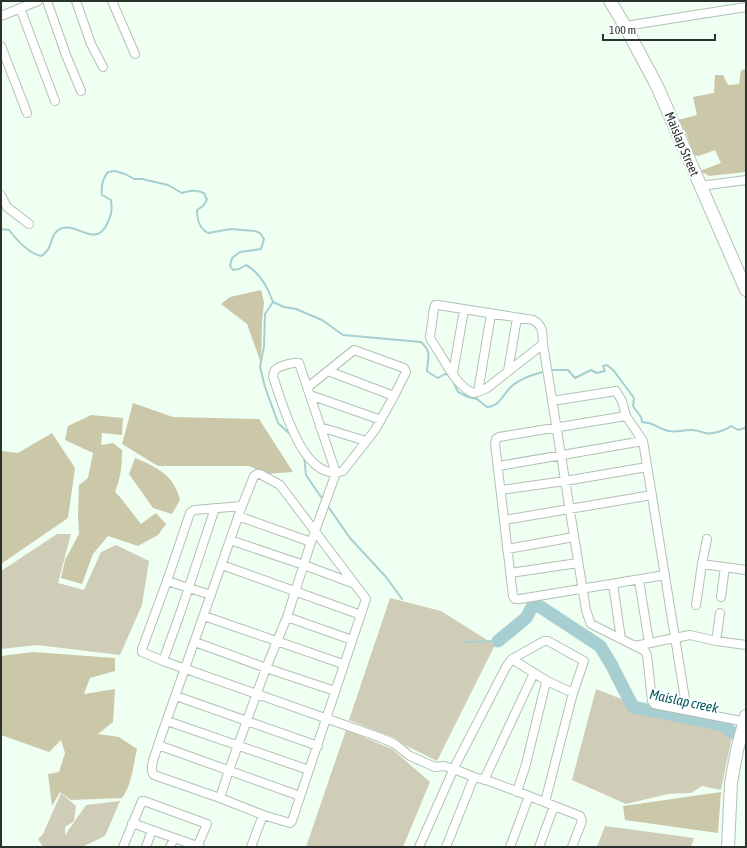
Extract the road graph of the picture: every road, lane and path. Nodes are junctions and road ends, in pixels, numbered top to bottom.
1 (38, 1) edge
2 (47, 1) edge
3 (76, 1) edge
4 (112, 1) edge
5 (610, 1) edge
6 (740, 6) edge
7 (20, 8) junction
8 (1, 16) edge
9 (625, 26) junction
10 (1, 46) edge
11 (135, 54) dead end
12 (103, 67) dead end
13 (81, 91) dead end
14 (54, 101) dead end
15 (26, 113) dead end
16 (746, 180) edge
17 (700, 186) junction
18 (1, 195) edge
19 (29, 224) dead end
20 (742, 271) edge
21 (746, 290) edge
22 (464, 310) junction
23 (491, 314) junction
24 (517, 318) junction
25 (543, 344) junction
26 (328, 371) junction
27 (508, 371) junction
28 (453, 373) junction
29 (309, 391) junction
30 (478, 392) junction
31 (394, 396) junction
32 (552, 401) junction
33 (626, 416) junction
34 (381, 420) junction
35 (320, 427) junction
36 (557, 428) junction
37 (366, 441) junction
38 (643, 441) junction
39 (561, 455) junction
40 (499, 466) junction
41 (647, 467) junction
42 (336, 473) junction
43 (565, 481) junction
44 (501, 490) junction
45 (652, 495) junction
46 (242, 506) junction
47 (215, 508) junction
48 (570, 509) junction
49 (238, 516) junction
50 (504, 520) junction
51 (315, 531) junction
52 (574, 537) junction
53 (707, 539) dead end
54 (230, 540) junction
55 (310, 542) junction
56 (508, 549) junction
57 (578, 563) junction
58 (702, 564) junction
59 (222, 565) junction
60 (304, 565) junction
61 (726, 567) junction
62 (746, 570) edge
63 (510, 573) junction
64 (665, 575) junction
65 (639, 580) junction
66 (167, 581) junction
67 (355, 584) junction
68 (613, 584) junction
69 (189, 588) junction
70 (583, 589) junction
71 (296, 592) junction
72 (211, 595) junction
73 (721, 597) dead end
74 (696, 605) dead end
75 (720, 613) dead end
76 (361, 615) junction
77 (204, 616) junction
78 (287, 617) junction
79 (621, 638) junction
80 (675, 638) junction
81 (352, 640) junction
82 (716, 641) junction
83 (195, 642) junction
84 (277, 642) junction
85 (649, 643) junction
86 (746, 645) edge
87 (635, 646) junction
88 (512, 659) junction
89 (163, 661) junction
90 (343, 664) junction
91 (266, 668) junction
92 (185, 669) junction
93 (534, 673) junction
94 (547, 681) junction
95 (336, 691) junction
96 (572, 693) junction
97 (257, 694) junction
98 (176, 696) junction
99 (688, 711) junction
100 (326, 717) junction
101 (167, 720) junction
102 (248, 720) junction
103 (746, 720) edge
104 (158, 745) junction
105 (238, 746) junction
106 (318, 746) junction
107 (454, 769) junction
108 (228, 770) junction
109 (309, 770) junction
110 (474, 777) junction
111 (484, 780) junction
112 (517, 792) junction
113 (300, 796) junction
114 (529, 796) junction
115 (220, 798) junction
116 (545, 802) junction
117 (554, 806) junction
118 (263, 815) junction
119 (132, 824) junction
120 (152, 830) junction
121 (174, 838) junction
122 (123, 847) edge
123 (146, 847) edge
124 (170, 847) edge
125 (198, 847) edge
126 (251, 847) edge
127 (419, 847) edge
128 (446, 847) edge
129 (510, 847) edge
130 (539, 847) edge
131 (572, 847) edge
132 (728, 847) edge

1 - 7 street
2 - 13 street
3 - 12 street
4 - 11 street
5 - 9 main road, Maislap Street
6 - 9 street
7 - 8 street
7 - 14 street
9 - 17 main road, Maislap Street
10 - 15 street
16 - 17 street
17 - 20 main road, Maislap Street
18 - 19 street
20 - 21 main road, Maislap Street
22 - 23 street
22 - 28 street
22 - 28 street
23 - 24 street
23 - 30 street
24 - 25 street
24 - 27 street
25 - 27 street
25 - 32 street
26 - 29 street
26 - 31 street
26 - 31 street
27 - 30 street
28 - 30 street
29 - 34 street
29 - 35 street
29 - 42 street
31 - 34 street
32 - 33 street
32 - 36 street
33 - 36 street
33 - 38 street
34 - 37 street
35 - 37 street
35 - 42 street
36 - 39 street
36 - 40 street
37 - 42 street
38 - 39 street
38 - 41 street
39 - 40 street
39 - 43 street
40 - 44 street
41 - 43 street
41 - 45 street
42 - 51 street
43 - 44 street
43 - 48 street
44 - 50 street
45 - 48 street
45 - 64 street
46 - 47 street
46 - 49 street
46 - 51 street
47 - 66 street
47 - 69 street
48 - 50 street
48 - 52 street
49 - 54 street
49 - 55 street
50 - 56 street
51 - 55 street
51 - 67 street
52 - 56 street
52 - 57 street
53 - 58 street
54 - 59 street
54 - 60 street
55 - 60 street
56 - 63 street
57 - 63 street
57 - 70 street
58 - 61 street
58 - 74 street
59 - 71 street
59 - 72 street
60 - 67 street
60 - 71 street
61 - 62 street
61 - 73 street
63 - 70 street
64 - 65 street
64 - 80 street
65 - 68 street
65 - 85 street
66 - 69 street
66 - 89 street
67 - 76 street
68 - 70 street
68 - 79 street
69 - 72 street
69 - 89 street
70 - 79 street
71 - 76 street
71 - 78 street
72 - 77 street
75 - 82 street
76 - 81 street
77 - 83 street
77 - 84 street
78 - 81 street
78 - 84 street
79 - 87 street
80 - 82 street
80 - 85 street
80 - 99 street
81 - 90 street
82 - 86 street
83 - 91 street
83 - 92 street
84 - 90 street
84 - 91 street
85 - 87 street
87 - 99 street
88 - 93 street
88 - 96 street
88 - 107 street
89 - 92 street
90 - 95 street
91 - 95 street
91 - 97 street
92 - 97 street
92 - 98 street
93 - 94 street
93 - 111 street
94 - 96 street
94 - 112 street
95 - 100 street
96 - 116 street
97 - 100 street
97 - 102 street
98 - 101 street
98 - 102 street
99 - 103 street
100 - 106 street
100 - 107 street
101 - 104 street
101 - 105 street
102 - 105 street
102 - 106 street
103 - 132 main road
104 - 108 street
104 - 115 street
105 - 108 street
105 - 109 street
106 - 109 street
107 - 110 street
107 - 127 street
108 - 113 street
108 - 115 street
109 - 113 street
110 - 111 street
110 - 128 street
111 - 112 street
112 - 114 street
113 - 118 street
114 - 116 street
114 - 129 street
115 - 118 street
116 - 117 street
117 - 130 street
117 - 131 street
118 - 126 street
119 - 120 street
119 - 122 street
119 - 125 street
120 - 121 street
120 - 123 street
121 - 124 street
121 - 125 street

